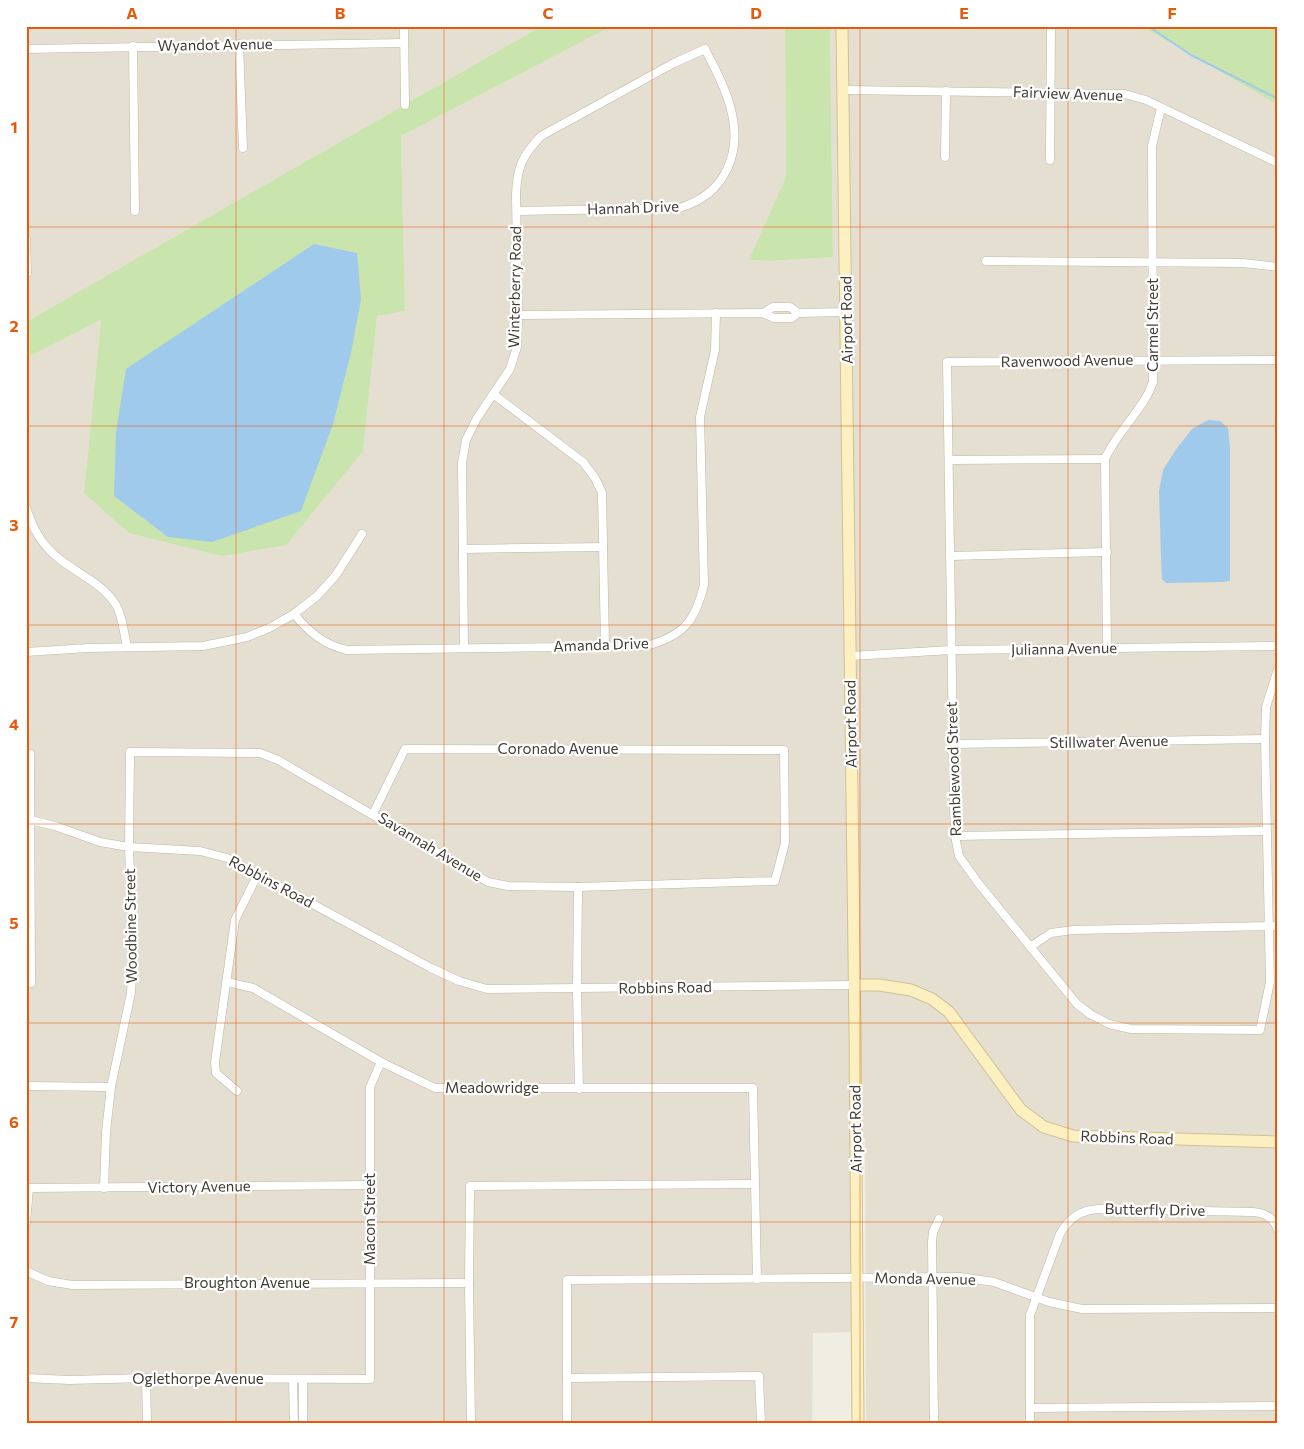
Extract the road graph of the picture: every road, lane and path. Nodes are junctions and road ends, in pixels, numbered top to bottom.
1 (404, 26) edge
2 (842, 26) edge
3 (1051, 26) edge
4 (404, 43) junction
5 (239, 44) junction
6 (133, 46) junction
7 (26, 48) edge
8 (705, 49) joint
9 (844, 90) junction
10 (946, 91) junction
11 (1050, 93) junction
12 (404, 105) dead end
13 (1161, 108) junction
14 (242, 148) dead end
15 (945, 157) dead end
16 (1050, 160) dead end
17 (1278, 163) edge
18 (135, 211) dead end
19 (516, 211) junction
20 (26, 238) edge
21 (986, 261) dead end
22 (1153, 262) junction
23 (1278, 267) edge
24 (27, 273) edge
25 (847, 312) junction
26 (716, 313) junction
27 (518, 314) junction
28 (1153, 360) junction
29 (1278, 360) edge
30 (947, 362) joint
31 (493, 394) junction
32 (1105, 458) junction
33 (950, 460) junction
34 (26, 507) edge
35 (362, 534) dead end
36 (603, 547) junction
37 (463, 549) junction
38 (1107, 552) junction
39 (951, 556) junction
40 (294, 614) junction
41 (605, 646) junction
42 (1278, 646) edge
43 (127, 647) junction
44 (464, 647) junction
45 (1107, 649) junction
46 (951, 650) junction
47 (26, 652) edge
48 (851, 656) junction
49 (1278, 669) edge
50 (1265, 739) junction
51 (953, 744) junction
52 (130, 752) joint
53 (30, 754) dead end
54 (373, 814) junction
55 (28, 819) edge
56 (1266, 831) junction
57 (955, 836) junction
58 (130, 847) junction
59 (258, 874) junction
60 (775, 881) joint
61 (578, 887) junction
62 (1274, 926) edge
63 (1030, 947) junction
64 (227, 982) junction
65 (31, 983) dead end
66 (854, 986) junction
67 (577, 989) junction
68 (381, 1062) junction
69 (32, 1086) dead end
70 (111, 1087) junction
71 (579, 1089) junction
72 (237, 1091) dead end
73 (1278, 1142) edge
74 (755, 1184) junction
75 (369, 1185) junction
76 (104, 1188) junction
77 (939, 1219) dead end
78 (26, 1222) edge
79 (1278, 1230) edge
80 (26, 1271) edge
81 (857, 1278) junction
82 (932, 1278) junction
83 (757, 1279) junction
84 (370, 1282) junction
85 (469, 1282) junction
86 (1036, 1297) junction
87 (1278, 1308) edge
88 (26, 1378) edge
89 (146, 1378) junction
90 (567, 1378) junction
91 (293, 1379) junction
92 (303, 1379) junction
93 (370, 1379) joint
94 (1278, 1406) edge
95 (1030, 1408) junction
96 (146, 1423) edge
97 (294, 1423) edge
98 (303, 1423) edge
99 (471, 1423) edge
100 (567, 1423) edge
101 (761, 1423) edge
102 (858, 1423) edge
103 (934, 1423) edge
104 (1030, 1423) edge

1 - 4 street
2 - 9 main road, Airport Road
3 - 11 street
4 - 5 street, Wyandot Avenue
4 - 12 street
5 - 6 street, Wyandot Avenue
5 - 14 street
6 - 7 street, Wyandot Avenue
6 - 18 street
8 - 19 street, Winterberry Road
8 - 19 street, Hannah Drive
9 - 10 street, Fairview Avenue
9 - 25 main road, Airport Road
10 - 11 street, Fairview Avenue
10 - 15 street
11 - 13 street, Fairview Avenue
11 - 16 street
13 - 17 street, Fairview Avenue
13 - 22 street, Carmel Street
19 - 27 street, Winterberry Road
20 - 24 street
21 - 22 street
22 - 23 street
22 - 28 street, Carmel Street
25 - 26 street
25 - 48 main road, Airport Road
26 - 27 street
26 - 41 street, Amanda Drive
27 - 31 street, Winterberry Road
28 - 29 street, Ravenwood Avenue
28 - 30 street, Ravenwood Avenue
28 - 32 street, Carmel Street
30 - 33 street, Ramblewood Street
31 - 36 street
31 - 37 street, Winterberry Road
32 - 33 street
32 - 38 street
33 - 39 street, Ramblewood Street
34 - 43 street
35 - 40 street
36 - 37 street
36 - 41 street
37 - 44 street, Winterberry Road
38 - 39 street
38 - 45 street
39 - 46 street, Ramblewood Street
40 - 43 street
40 - 44 street, Amanda Drive
41 - 44 street, Amanda Drive
42 - 45 street, Julianna Avenue
43 - 47 street
45 - 46 street, Julianna Avenue
46 - 48 street, Julianna Avenue
46 - 51 street, Ramblewood Street
48 - 66 main road, Airport Road
49 - 50 street
50 - 51 street, Stillwater Avenue
50 - 56 street
51 - 57 street, Ramblewood Street
52 - 54 street, Savannah Avenue
52 - 58 street, Woodbine Street
53 - 55 street
54 - 60 street, Coronado Avenue
54 - 61 street, Savannah Avenue
55 - 58 street, Robbins Road
55 - 65 street
56 - 57 street
56 - 62 street
57 - 63 street, Ramblewood Street
58 - 59 street, Robbins Road
58 - 70 street, Woodbine Street
59 - 64 street
59 - 67 street, Robbins Road
60 - 61 street, Savannah Avenue
61 - 67 street
62 - 63 street
62 - 63 street, Ramblewood Street
64 - 68 street, Meadowridge
64 - 72 street
66 - 67 street, Robbins Road
66 - 73 main road, Robbins Road
66 - 81 main road, Airport Road
67 - 71 street
68 - 71 street, Meadowridge
68 - 75 street, Macon Street
69 - 70 street
70 - 76 street, Woodbine Street
71 - 74 street, Meadowridge
74 - 83 street
74 - 85 street
75 - 76 street, Victory Avenue
75 - 84 street, Macon Street
76 - 78 street, Victory Avenue
77 - 82 street
79 - 86 street, Butterfly Drive
80 - 84 street, Broughton Avenue
81 - 82 street, Monda Avenue
81 - 83 street, Monda Avenue
81 - 102 main road, Airport Road
82 - 86 street, Monda Avenue
82 - 103 street
83 - 90 street, Monda Avenue
84 - 85 street, Broughton Avenue
84 - 93 street, Macon Street
85 - 99 street
86 - 87 street, Monda Avenue
86 - 95 street, Butterfly Drive
88 - 89 street, Oglethorpe Avenue
89 - 91 street, Oglethorpe Avenue
89 - 96 street
90 - 100 street
90 - 101 street
91 - 92 street, Oglethorpe Avenue
91 - 97 street
92 - 93 street, Oglethorpe Avenue
92 - 98 street
94 - 95 street
95 - 104 street, Butterfly Drive

